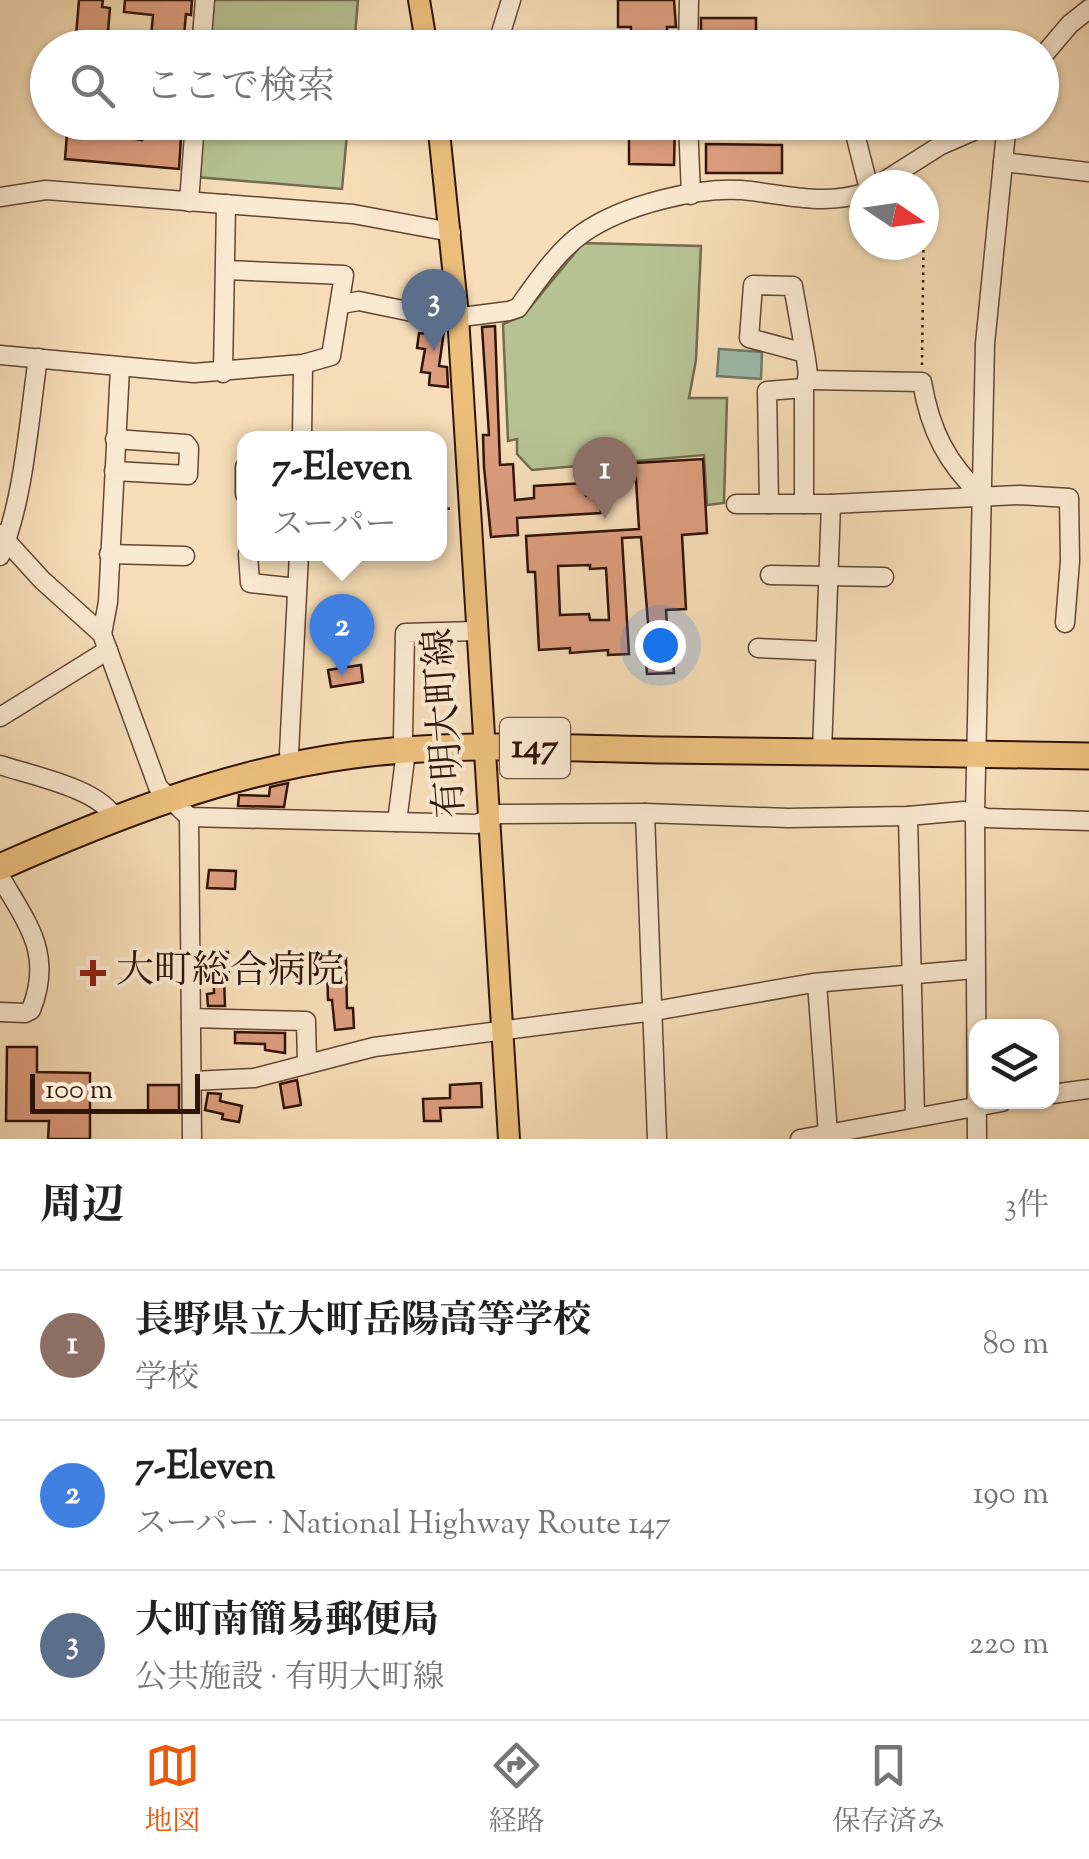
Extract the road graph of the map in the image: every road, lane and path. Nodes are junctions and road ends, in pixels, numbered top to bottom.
1 (205, 0) edge
2 (420, 0) edge
3 (511, 0) edge
4 (689, 0) edge
5 (1089, 9) edge
6 (202, 30) edge
7 (424, 30) edge
8 (503, 30) edge
9 (688, 30) edge
10 (1059, 37) edge
11 (194, 140) edge
12 (440, 140) edge
13 (689, 140) edge
14 (857, 140) edge
15 (953, 140) edge
16 (1005, 140) edge
17 (1003, 162) junction
18 (864, 170) edge
19 (902, 170) edge
20 (1089, 172) edge
21 (691, 195) junction
22 (0, 197) edge
23 (849, 198) edge
24 (189, 202) junction
25 (226, 204) junction
26 (452, 232) junction
27 (923, 260) edge
28 (226, 270) junction
29 (341, 304) junction
30 (458, 316) junction
31 (805, 353) dead end
32 (0, 355) edge
33 (38, 358) junction
34 (304, 364) junction
35 (120, 368) junction
36 (223, 373) junction
37 (922, 382) junction
38 (806, 384) junction
39 (302, 431) edge
40 (116, 439) junction
41 (114, 472) junction
42 (983, 497) junction
43 (736, 504) dead end
44 (769, 504) junction
45 (804, 504) junction
46 (831, 504) junction
47 (1080, 529) edge
48 (2, 543) edge
49 (110, 554) junction
50 (185, 556) dead end
51 (248, 561) edge
52 (298, 561) edge
53 (770, 575) dead end
54 (828, 575) junction
55 (884, 577) dead end
56 (297, 588) junction
57 (1065, 623) dead end
58 (476, 630) junction
59 (105, 642) junction
60 (758, 648) dead end
61 (825, 650) junction
62 (0, 717) edge
63 (483, 739) junction
64 (1089, 742) edge
65 (404, 744) junction
66 (822, 744) junction
67 (976, 747) junction
68 (289, 754) junction
69 (1089, 756) edge
70 (0, 765) edge
71 (164, 792) junction
72 (111, 812) junction
73 (645, 813) junction
74 (974, 815) junction
75 (908, 816) junction
76 (189, 817) junction
77 (488, 818) junction
78 (1089, 820) edge
79 (397, 822) junction
80 (0, 852) edge
81 (0, 867) edge
82 (0, 876) edge
83 (976, 968) junction
84 (911, 973) junction
85 (816, 983) junction
86 (654, 1011) junction
87 (0, 1012) edge
88 (191, 1018) junction
89 (975, 1019) edge
90 (500, 1029) junction
91 (307, 1064) junction
92 (192, 1081) junction
93 (1089, 1088) edge
94 (1059, 1093) edge
95 (969, 1107) edge
96 (974, 1109) edge
97 (915, 1118) junction
98 (828, 1134) junction
99 (192, 1139) edge
100 (509, 1139) edge
101 (658, 1139) edge
102 (800, 1139) edge
103 (977, 1139) edge

1 - 6 street
2 - 7 main road
3 - 8 street
4 - 9 street
5 - 10 street
11 - 24 street
12 - 26 main road, 有明大町線
13 - 21 street
14 - 18 street
15 - 19 street
16 - 17 street
17 - 20 street
17 - 42 street
21 - 23 street
21 - 30 street
22 - 24 street
24 - 25 street
25 - 26 street
25 - 28 street
26 - 30 main road, 有明大町線
27 - 37 path
28 - 29 street
28 - 36 street
29 - 30 street
29 - 34 street
30 - 58 main road, 有明大町線
31 - 38 street
32 - 33 street
33 - 35 street
33 - 48 street
34 - 36 street
34 - 39 street
35 - 36 street
35 - 40 street
37 - 38 street
37 - 42 street
38 - 44 street
38 - 45 street
40 - 41 street
40 - 41 street
41 - 49 street
42 - 46 street
42 - 47 street
42 - 67 street
43 - 44 street
44 - 45 street
45 - 46 street
46 - 54 street
47 - 57 street
48 - 59 street
49 - 50 street
49 - 59 street
51 - 56 street
52 - 56 street
53 - 54 street
54 - 55 street
54 - 61 street
56 - 68 street
58 - 63 main road, 有明大町線
58 - 65 street
59 - 62 street
59 - 71 street
60 - 61 street
61 - 66 street
63 - 65 highway, 147
63 - 66 highway, 147
63 - 77 main road, 有明大町線
64 - 67 highway, 147
65 - 68 highway, 147
65 - 71 highway, 147
65 - 79 street
66 - 67 highway, 147
67 - 69 highway, 147
67 - 74 street
68 - 71 highway, 147
70 - 72 street
71 - 72 highway, 147
71 - 76 street
72 - 80 highway, 147
72 - 81 highway, 147
73 - 75 street
73 - 77 street
73 - 86 street
74 - 75 street
74 - 78 street
74 - 83 street
75 - 84 street
76 - 79 street
76 - 88 street
77 - 79 street
77 - 90 main road, 有明大町線
82 - 87 street
83 - 84 street
83 - 89 street
84 - 85 street
84 - 97 street
85 - 86 street
85 - 98 street
86 - 90 street
86 - 101 street
88 - 91 street
88 - 92 street
90 - 91 street
90 - 100 main road, 有明大町線
91 - 92 street
92 - 99 street
93 - 94 street
95 - 97 street
96 - 103 street
97 - 98 street
98 - 102 street

